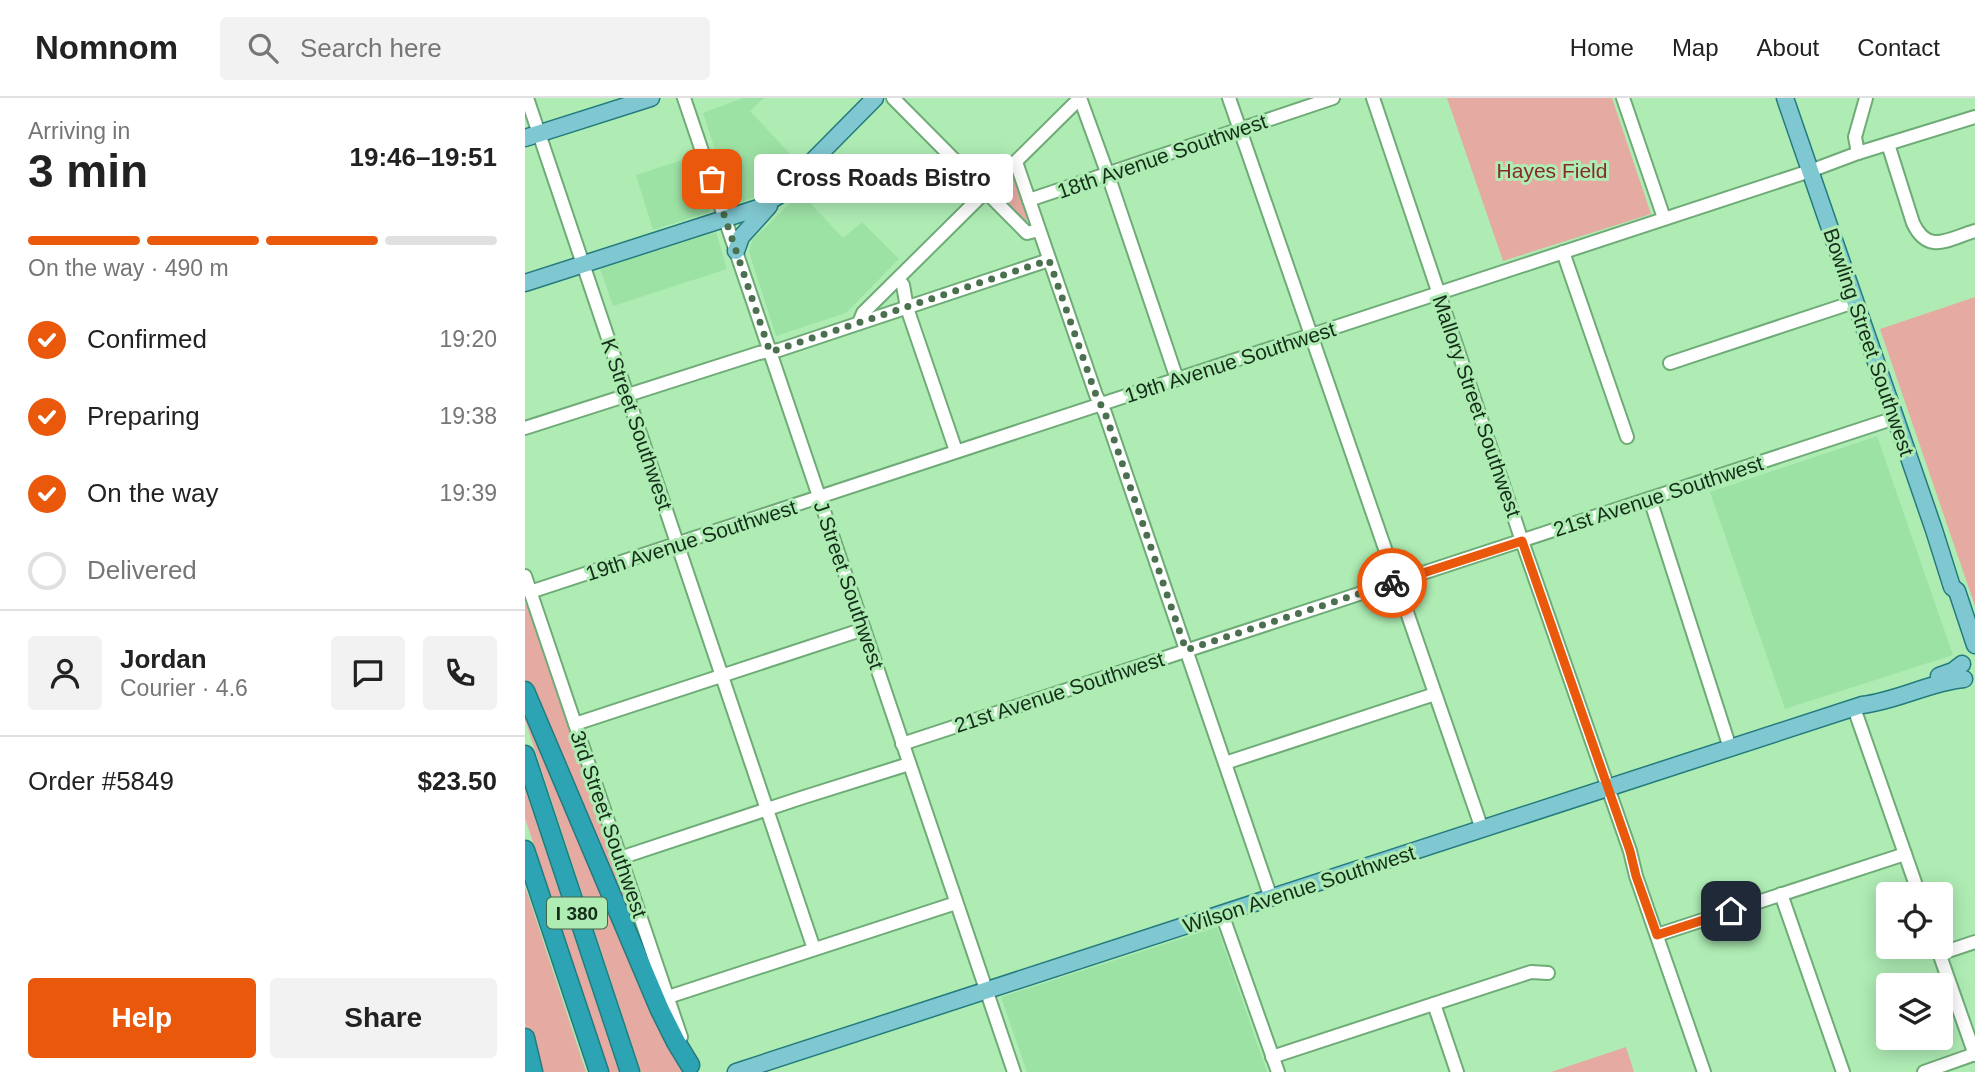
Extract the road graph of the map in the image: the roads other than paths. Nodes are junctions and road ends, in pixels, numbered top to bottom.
1 (527, 98) edge
2 (651, 98) edge
3 (684, 98) edge
4 (876, 98) edge
5 (893, 98) edge
6 (1080, 98) edge
7 (1229, 98) edge
8 (1333, 98) edge
9 (1373, 98) edge
10 (1623, 98) edge
11 (1785, 98) edge
12 (1866, 98) edge
13 (1975, 117) edge
14 (1239, 131) junction
15 (532, 136) edge
16 (1888, 144) junction
17 (1859, 153) junction
18 (1016, 162) junction
19 (1809, 171) junction
20 (1108, 175) junction
21 (986, 191) junction
22 (778, 196) junction
23 (1029, 200) junction
24 (1664, 218) junction
25 (725, 219) junction
26 (1039, 230) junction
27 (1975, 231) edge
28 (736, 251) junction
29 (1563, 252) junction
30 (1049, 260) junction
31 (583, 264) junction
32 (898, 279) junction
33 (525, 283) edge
34 (1439, 293) junction
35 (1854, 302) junction
36 (907, 307) junction
37 (859, 323) junction
38 (1311, 335) junction
39 (770, 352) junction
40 (1669, 363) dead end
41 (1177, 379) junction
42 (627, 396) junction
43 (1101, 404) junction
44 (1895, 418) junction
45 (525, 428) edge
46 (1627, 437) dead end
47 (956, 452) junction
48 (819, 497) junction
49 (1650, 499) junction
50 (1522, 541) junction
51 (678, 544) junction
52 (525, 576) edge
53 (1397, 582) junction
54 (530, 592) junction
55 (864, 629) junction
56 (1186, 650) junction
57 (1969, 664) edge
58 (723, 675) junction
59 (525, 691) edge
60 (1435, 694) junction
61 (1858, 707) junction
62 (575, 724) junction
63 (902, 744) junction
64 (1730, 748) junction
65 (525, 755) edge
66 (1225, 763) junction
67 (909, 764) junction
68 (1608, 788) junction
69 (767, 810) junction
70 (1482, 829) junction
71 (525, 850) edge
72 (1905, 854) junction
73 (620, 858) junction
74 (1915, 882) edge
75 (1781, 894) junction
76 (1271, 898) junction
77 (956, 903) junction
78 (1222, 914) junction
79 (1657, 935) junction
80 (1975, 942) edge
81 (1953, 947) edge
82 (814, 949) junction
83 (1941, 959) edge
84 (1548, 974) dead end
85 (985, 991) junction
86 (668, 998) junction
87 (1433, 1004) junction
88 (525, 1038) edge
89 (525, 1052) edge
90 (1975, 1054) edge
91 (1272, 1057) junction
92 (692, 1068) edge
93 (533, 1072) edge
94 (599, 1072) edge
95 (630, 1072) edge
96 (736, 1072) edge
97 (1014, 1072) edge
98 (1278, 1072) edge
99 (1457, 1072) edge
100 (1704, 1072) edge
101 (1843, 1072) edge
102 (1924, 1072) edge

1 - 15 street, K Street Southwest
2 - 15 main road
3 - 25 street, J Street Southwest
4 - 22 main road
5 - 21 street
6 - 18 street
6 - 20 street
7 - 14 street
8 - 14 street, 18th Avenue Southwest
9 - 34 street, Mallory Street Southwest
10 - 24 street
11 - 19 main road, Bowling Street Southwest
12 - 17 street
13 - 16 street, 19th Avenue Southwest
14 - 20 street, 18th Avenue Southwest
14 - 38 street
15 - 31 street, K Street Southwest
16 - 17 street, 19th Avenue Southwest
16 - 27 street
17 - 19 street, 19th Avenue Southwest
18 - 21 street
18 - 23 street
19 - 24 street, 19th Avenue Southwest
19 - 35 main road, Bowling Street Southwest
20 - 23 street, 18th Avenue Southwest
20 - 41 street
21 - 26 street
21 - 32 street
22 - 25 main road
22 - 28 main road
23 - 26 street
24 - 29 street, 19th Avenue Southwest
25 - 28 street, J Street Southwest
25 - 31 main road
26 - 30 street
28 - 39 street, J Street Southwest
29 - 34 street, 19th Avenue Southwest
29 - 46 street
30 - 36 street
30 - 43 street
31 - 33 main road
31 - 42 street, K Street Southwest
32 - 36 street
32 - 37 street
34 - 38 street, 19th Avenue Southwest
34 - 50 street, Mallory Street Southwest
35 - 40 street
35 - 44 main road, Bowling Street Southwest
36 - 37 street
36 - 47 street
37 - 39 street
38 - 41 street, 19th Avenue Southwest
38 - 53 street
39 - 42 street
39 - 48 street, J Street Southwest
41 - 43 street, 19th Avenue Southwest
42 - 45 street
42 - 51 street, K Street Southwest
43 - 47 street, 19th Avenue Southwest
43 - 56 street
44 - 49 street, 21st Avenue Southwest
44 - 57 main road, Bowling Street Southwest
47 - 48 street, 19th Avenue Southwest
48 - 51 street, 19th Avenue Southwest
48 - 55 street, J Street Southwest
49 - 50 street, 21st Avenue Southwest
49 - 64 street
50 - 53 street, 21st Avenue Southwest
50 - 68 street, Mallory Street Southwest
51 - 54 street, 19th Avenue Southwest
51 - 58 street, K Street Southwest
52 - 54 street, 3rd Street Southwest
53 - 56 street, 21st Avenue Southwest
53 - 60 street
54 - 62 street, 3rd Street Southwest
55 - 58 street
55 - 63 street, J Street Southwest
56 - 63 street, 21st Avenue Southwest
56 - 66 street
57 - 61 main road, Wilson Avenue Southwest
58 - 62 street
58 - 69 street, K Street Southwest
59 - 92 highway
60 - 66 street
60 - 70 street
61 - 64 main road, Wilson Avenue Southwest
61 - 72 street
62 - 73 street, 3rd Street Southwest
63 - 67 street, J Street Southwest
64 - 68 main road, Wilson Avenue Southwest
65 - 95 highway, I 380
66 - 76 street
67 - 69 street
67 - 77 street, J Street Southwest
68 - 70 main road, Wilson Avenue Southwest
68 - 79 street, Mallory Street Southwest
69 - 73 street
69 - 82 street, K Street Southwest
70 - 76 main road, Wilson Avenue Southwest
71 - 94 highway, I 380
72 - 74 street
72 - 75 street
73 - 86 street, 3rd Street Southwest
75 - 79 street
75 - 101 street
76 - 78 main road, Wilson Avenue Southwest
77 - 82 street
77 - 85 street, J Street Southwest
78 - 85 main road, Wilson Avenue Southwest
78 - 91 street
79 - 100 street, Mallory Street Southwest
80 - 81 street
82 - 86 street
83 - 90 street
84 - 87 street
85 - 96 main road, Wilson Avenue Southwest
85 - 97 street, J Street Southwest
86 - 92 street, 3rd Street Southwest
87 - 91 street
87 - 99 street
88 - 93 highway
89 - 93 street
90 - 102 street
91 - 98 street

